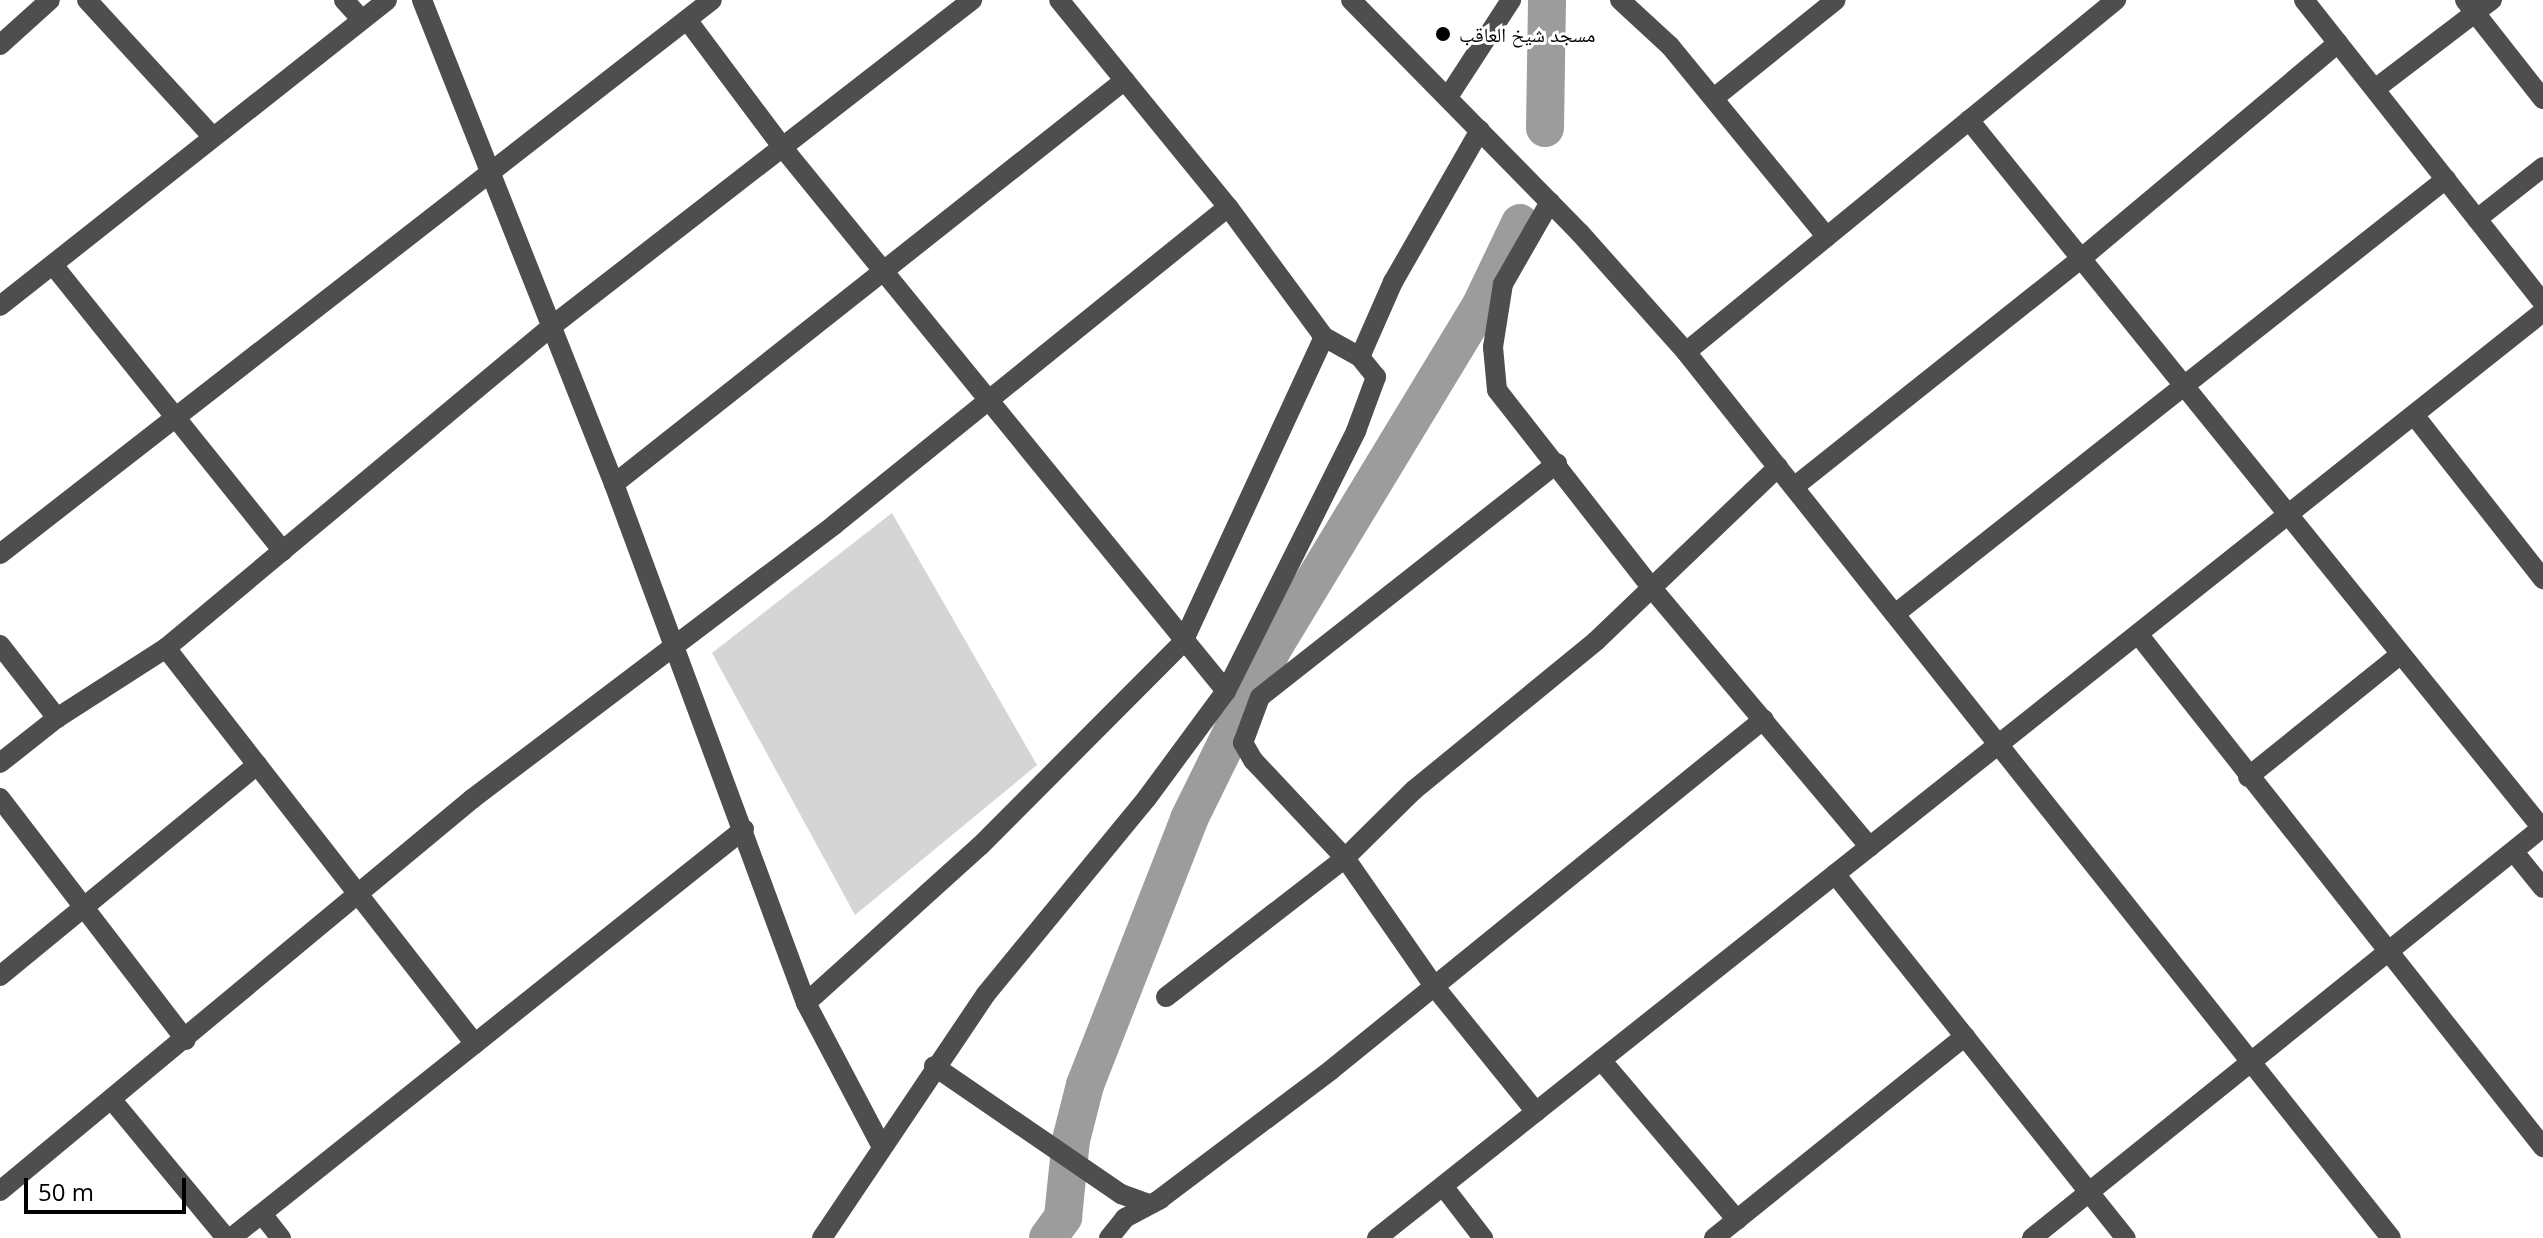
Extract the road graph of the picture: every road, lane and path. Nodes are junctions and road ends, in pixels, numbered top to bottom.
1 (50, 0) edge
2 (87, 0) edge
3 (344, 0) edge
4 (387, 0) edge
5 (422, 0) edge
6 (712, 0) edge
7 (972, 0) edge
8 (1059, 0) edge
9 (1351, 0) edge
10 (1511, 0) edge
11 (1620, 0) edge
12 (1836, 0) edge
13 (2116, 0) edge
14 (2304, 0) edge
15 (2492, 0) edge
16 (2470, 7) edge
17 (361, 19) junction
18 (688, 21) junction
19 (2338, 43) junction
20 (0, 45) edge
21 (1125, 80) junction
22 (2375, 89) junction
23 (1448, 97) junction
24 (1714, 98) junction
25 (2543, 99) edge
26 (1969, 120) junction
27 (1480, 130) junction
28 (213, 137) junction
29 (783, 148) junction
30 (2543, 167) edge
31 (491, 169) junction
32 (2446, 179) junction
33 (1550, 202) junction
34 (1228, 207) junction
35 (2477, 219) junction
36 (1827, 237) junction
37 (2083, 257) junction
38 (53, 265) junction
39 (884, 270) junction
40 (2543, 303) edge
41 (0, 306) edge
42 (2543, 312) edge
43 (552, 326) junction
44 (1324, 337) junction
45 (1686, 352) junction
46 (1360, 357) junction
47 (2182, 383) junction
48 (987, 401) junction
49 (2414, 415) junction
50 (173, 418) junction
51 (1557, 463) junction
52 (1778, 467) junction
53 (614, 484) junction
54 (1794, 487) junction
55 (2288, 515) junction
56 (283, 551) junction
57 (0, 554) edge
58 (2543, 579) edge
59 (1650, 586) junction
60 (1895, 614) junction
61 (2138, 634) junction
62 (1183, 642) junction
63 (0, 645) edge
64 (166, 648) junction
65 (674, 649) junction
66 (2400, 655) junction
67 (1226, 691) junction
68 (57, 718) junction
69 (1764, 719) junction
70 (1999, 744) junction
71 (0, 763) edge
72 (257, 765) junction
73 (2248, 777) junction
74 (0, 798) edge
75 (2542, 828) edge
76 (744, 829) junction
77 (1870, 847) junction
78 (2514, 852) junction
79 (1345, 858) junction
80 (1835, 874) junction
81 (2543, 888) edge
82 (358, 892) junction
83 (84, 909) junction
84 (2387, 953) junction
85 (0, 976) edge
86 (1434, 986) junction
87 (1166, 997) dead end
88 (806, 1003) junction
89 (1965, 1036) junction
90 (186, 1040) junction
91 (475, 1044) junction
92 (1601, 1060) junction
93 (2249, 1060) junction
94 (934, 1066) junction
95 (112, 1100) junction
96 (1536, 1112) junction
97 (881, 1145) junction
98 (2543, 1147) edge
99 (1443, 1186) junction
100 (0, 1191) edge
101 (2091, 1193) junction
102 (1146, 1203) junction
103 (262, 1214) junction
104 (1737, 1220) junction
105 (228, 1238) edge
106 (281, 1238) edge
107 (822, 1238) edge
108 (1109, 1238) edge
109 (1377, 1238) edge
110 (1483, 1238) edge
111 (1714, 1238) edge
112 (2032, 1238) edge
113 (2126, 1238) edge
114 (2391, 1238) edge

1 - 20 street
2 - 28 street
3 - 17 street
4 - 17 street
5 - 31 street
6 - 18 street
7 - 29 street
8 - 21 street
9 - 23 street
10 - 23 street
11 - 24 street
12 - 24 street
13 - 26 street
14 - 19 street
15 - 16 street
16 - 22 street
16 - 25 street
17 - 28 street
18 - 29 street
18 - 31 street
19 - 22 street
19 - 37 street
21 - 34 street
21 - 39 street
22 - 32 street
23 - 27 street
24 - 36 street
26 - 36 street
26 - 37 street
27 - 33 street
27 - 46 street
28 - 38 street
29 - 39 street
29 - 43 street
30 - 35 street
31 - 43 street
31 - 50 street
32 - 35 street
32 - 47 street
33 - 45 street
33 - 51 street
34 - 44 street
34 - 48 street
35 - 40 street
36 - 45 street
37 - 47 street
37 - 54 street
38 - 41 street
38 - 50 street
39 - 48 street
39 - 53 street
42 - 49 street
43 - 53 street
43 - 56 street
44 - 46 street
44 - 62 street
45 - 52 street
46 - 67 street
47 - 55 street
47 - 60 street
48 - 62 street
48 - 65 street
49 - 55 street
49 - 58 street
50 - 56 street
50 - 57 street
51 - 59 street
51 - 79 street
52 - 54 street
52 - 59 street
53 - 65 street
54 - 60 street
55 - 61 street
55 - 66 street
56 - 64 street
59 - 69 street
59 - 79 street
60 - 70 street
61 - 70 street
61 - 73 street
62 - 67 street
62 - 88 street
63 - 68 street
64 - 68 street
64 - 72 street
65 - 76 street
65 - 82 street
66 - 73 street
66 - 75 street
67 - 94 street
68 - 71 street
69 - 77 street
69 - 86 street
70 - 77 street
70 - 93 street
72 - 82 street
72 - 83 street
73 - 84 street
74 - 83 street
75 - 78 street
76 - 88 street
76 - 91 street
77 - 80 street
78 - 81 street
78 - 84 street
79 - 86 street
79 - 87 street
80 - 89 street
80 - 92 street
82 - 90 street
82 - 91 street
83 - 85 street
83 - 90 street
84 - 93 street
84 - 98 street
86 - 96 street
86 - 102 street
88 - 97 street
89 - 101 street
89 - 104 street
90 - 95 street
91 - 103 street
92 - 96 street
92 - 104 street
93 - 101 street
93 - 114 street
94 - 97 street
94 - 102 street
95 - 100 street
95 - 105 street
96 - 99 street
97 - 107 street
99 - 109 street
99 - 110 street
101 - 112 street
101 - 113 street
102 - 108 street
103 - 105 street
103 - 106 street
104 - 111 street

